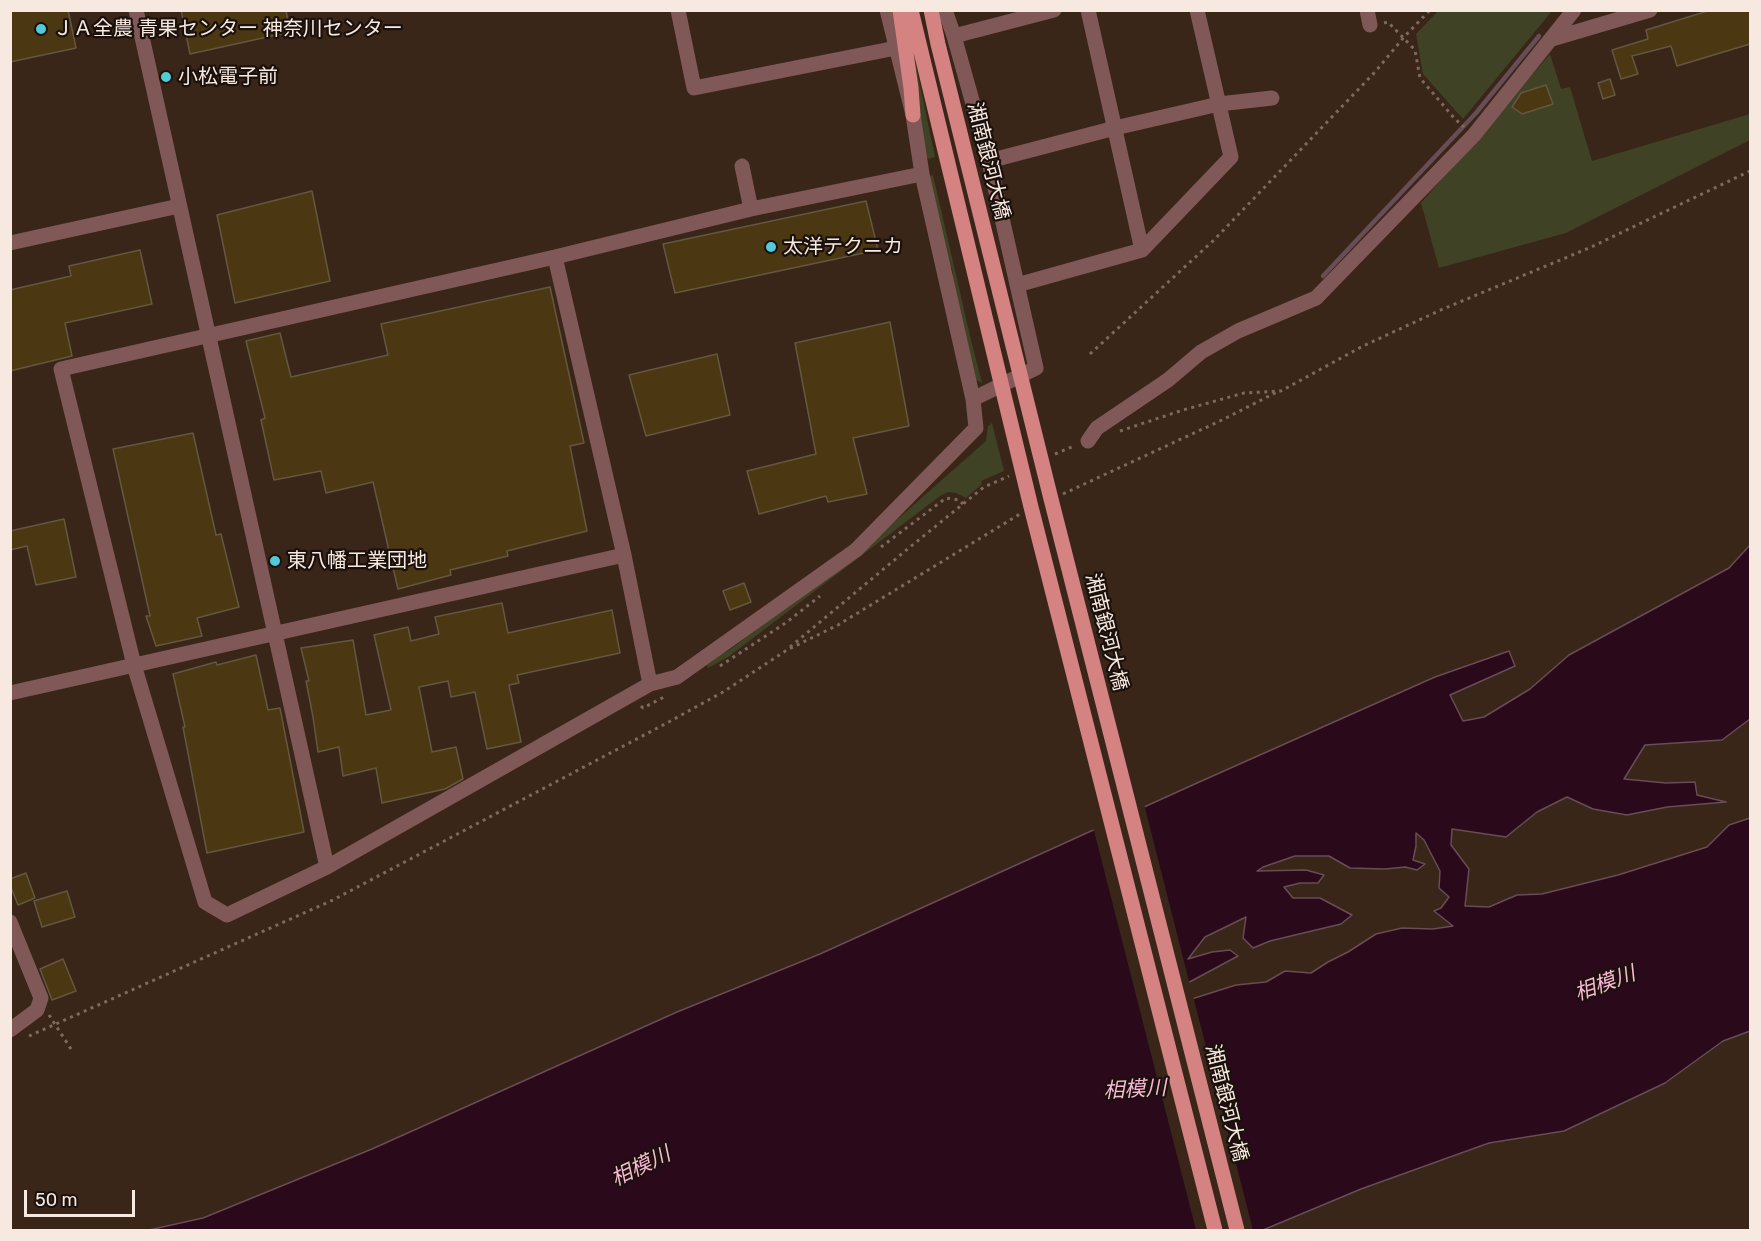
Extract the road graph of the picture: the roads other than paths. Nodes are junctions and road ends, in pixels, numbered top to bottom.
1 (136, 10) edge
2 (678, 10) edge
3 (887, 10) edge
4 (900, 10) edge
5 (911, 10) edge
6 (931, 10) edge
7 (945, 10) edge
8 (1088, 10) edge
9 (1197, 10) edge
10 (1574, 10) edge
11 (1650, 10) edge
12 (1046, 11) edge
13 (954, 36) junction
14 (1552, 39) junction
15 (896, 48) junction
16 (1272, 98) dead end
17 (1219, 104) junction
18 (913, 115) junction
19 (1114, 128) junction
20 (989, 161) junction
21 (742, 166) dead end
22 (922, 174) junction
23 (179, 206) junction
24 (751, 209) junction
25 (10, 243) edge
26 (1142, 250) junction
27 (555, 257) junction
28 (1017, 285) junction
29 (209, 336) junction
30 (973, 399) junction
31 (1088, 441) road end
32 (624, 555) junction
33 (275, 633) junction
34 (134, 665) junction
35 (650, 684) junction
36 (10, 693) edge
37 (327, 867) junction
38 (10, 922) edge
39 (16, 1034) edge
40 (1215, 1230) edge
41 (1237, 1230) edge

1 - 23 street
2 - 15 street
3 - 15 street
4 - 18 main road
5 - 40 main road, 湘南銀河大橋
6 - 41 main road, 湘南銀河大橋
7 - 13 street
8 - 19 street
9 - 17 street
10 - 14 street
11 - 14 street
12 - 13 street
13 - 20 street
14 - 31 street
15 - 18 street
16 - 17 street
17 - 19 street
17 - 26 street
18 - 22 street
19 - 20 street
19 - 26 street
20 - 28 street
21 - 24 street
22 - 24 street
22 - 30 street
23 - 25 street
23 - 29 street
24 - 27 street
26 - 28 street
27 - 29 street
27 - 32 street
28 - 30 street
29 - 33 street
29 - 34 street
30 - 35 street
32 - 33 street
32 - 35 street
33 - 34 street
33 - 37 street
34 - 36 street
34 - 37 street
35 - 37 street
38 - 39 street

